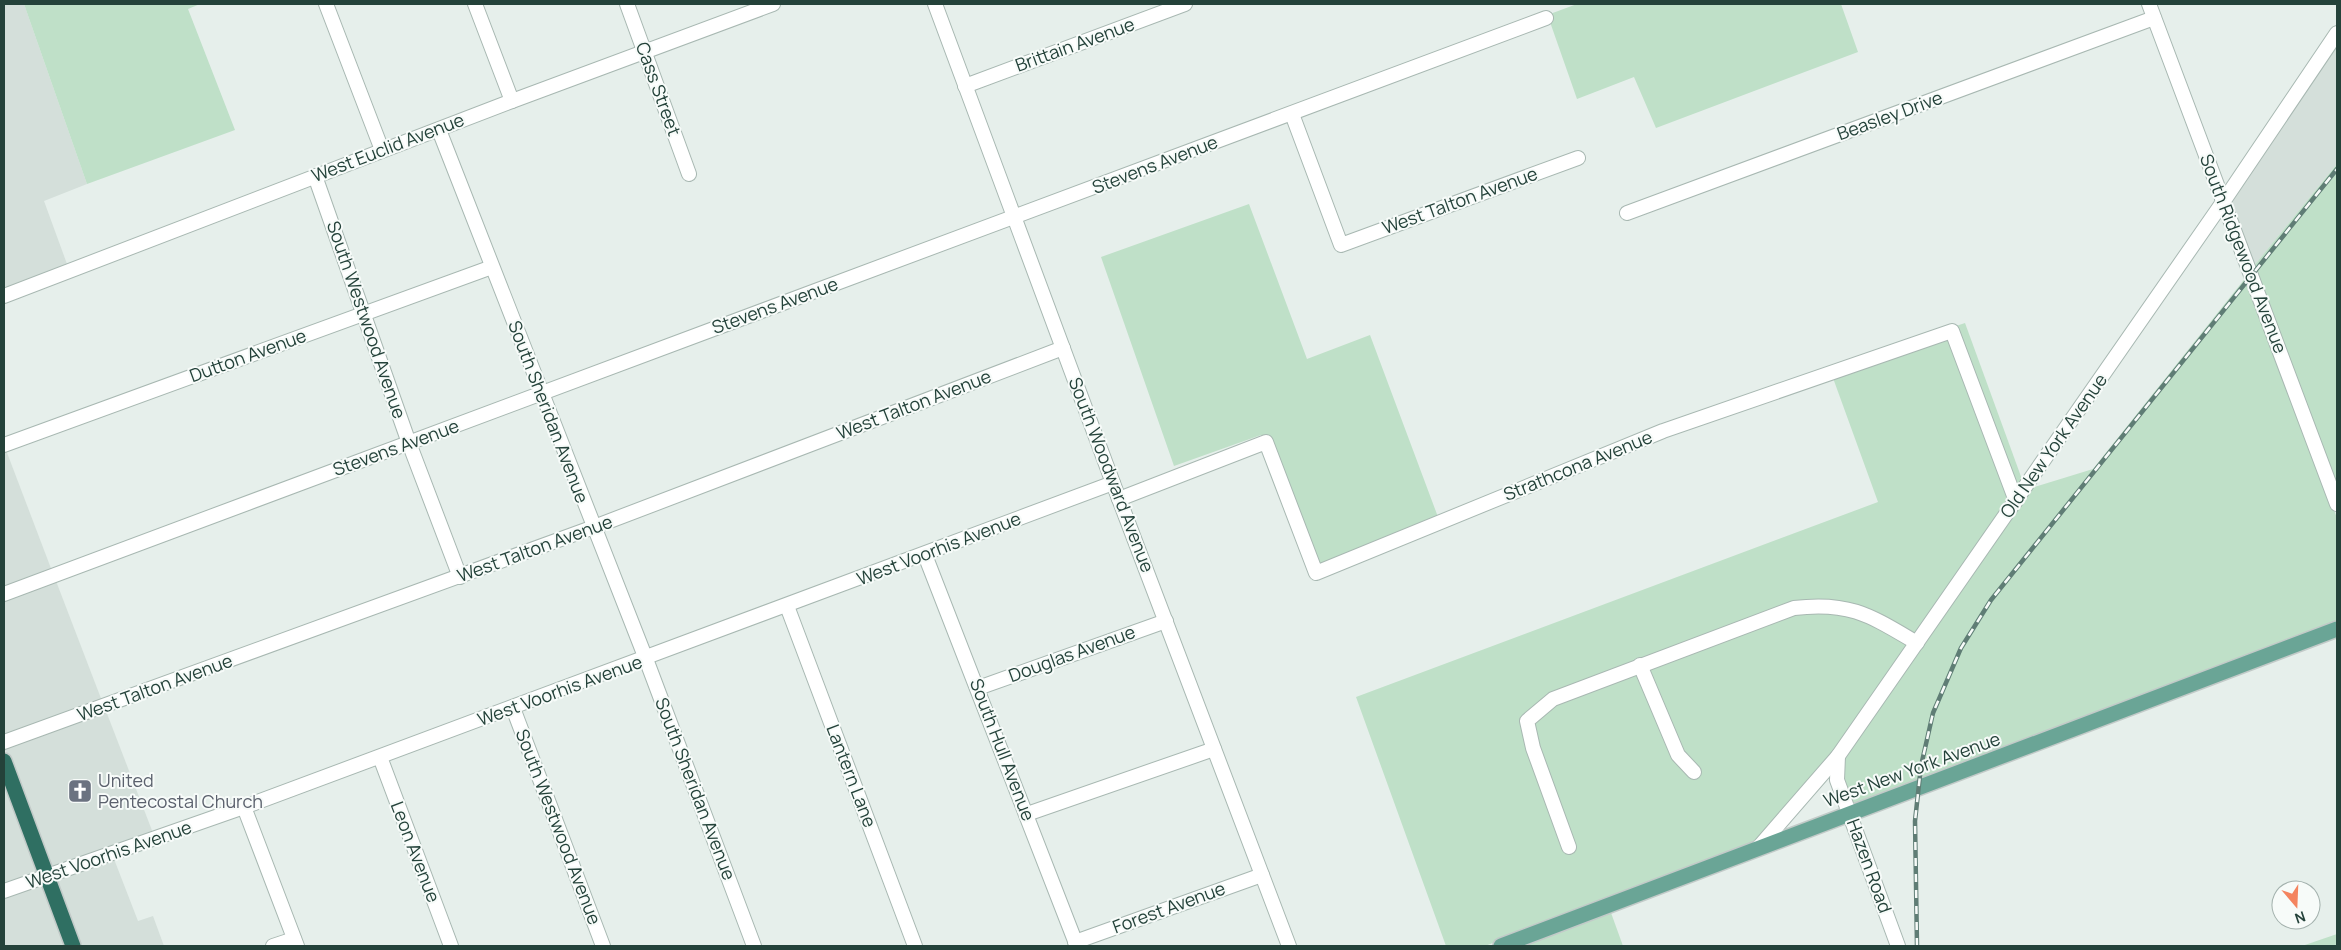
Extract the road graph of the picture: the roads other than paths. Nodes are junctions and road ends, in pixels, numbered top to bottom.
1 (326, 4) edge
2 (475, 4) edge
3 (627, 4) edge
4 (773, 4) edge
5 (935, 4) edge
6 (1185, 4) edge
7 (2149, 4) edge
8 (1546, 18) dead end
9 (2154, 18) junction
10 (2337, 33) edge
11 (645, 51) junction
12 (965, 86) junction
13 (512, 101) junction
14 (1292, 114) junction
15 (439, 130) junction
16 (382, 150) junction
17 (1578, 158) dead end
18 (689, 174) dead end
19 (315, 176) junction
20 (2223, 202) junction
21 (1626, 213) dead end
22 (1015, 218) junction
23 (492, 267) junction
24 (4, 296) edge
25 (364, 313) junction
26 (1063, 348) junction
27 (541, 394) junction
28 (409, 443) junction
29 (4, 445) edge
30 (1113, 484) junction
31 (1119, 499) junction
32 (2016, 501) junction
33 (2337, 504) edge
34 (594, 527) junction
35 (925, 555) junction
36 (460, 577) junction
37 (4, 594) edge
38 (786, 606) junction
39 (1166, 621) junction
40 (2337, 629) edge
41 (1917, 643) junction
42 (646, 659) junction
43 (1640, 665) junction
44 (978, 688) junction
45 (513, 708) junction
46 (4, 742) edge
47 (1214, 749) junction
48 (1838, 756) junction
49 (380, 757) junction
50 (4, 760) edge
51 (1694, 772) dead end
52 (244, 807) junction
53 (1849, 813) junction
54 (1027, 814) junction
55 (1570, 847) dead end
56 (1758, 848) junction
57 (1262, 875) junction
58 (47, 877) junction
59 (4, 891) edge
60 (295, 943) edge
61 (1076, 944) edge
62 (73, 946) edge
63 (273, 946) edge
64 (451, 946) edge
65 (603, 946) edge
66 (754, 946) edge
67 (914, 946) edge
68 (1289, 946) edge
69 (1500, 946) edge
70 (1898, 946) edge

1 - 16 street
2 - 13 street
3 - 11 street, Cass Street
4 - 11 street, West Euclid Avenue
5 - 12 street, South Woodward Avenue
6 - 12 street, Brittain Avenue
7 - 9 street, South Ridgewood Avenue
8 - 14 street, Stevens Avenue
9 - 20 street, South Ridgewood Avenue
9 - 21 street, Beasley Drive
10 - 20 street, Old New York Avenue
11 - 13 street, West Euclid Avenue
11 - 18 street, Cass Street
12 - 22 street, South Woodward Avenue
13 - 15 street, West Euclid Avenue
14 - 17 street, West Talton Avenue
14 - 22 street, Stevens Avenue
15 - 16 street, West Euclid Avenue
15 - 23 street, South Sheridan Avenue
16 - 19 street, West Euclid Avenue
19 - 24 street, West Euclid Avenue
19 - 25 street, South Westwood Avenue
20 - 32 street, Old New York Avenue
20 - 33 street, South Ridgewood Avenue
22 - 26 street, South Woodward Avenue
22 - 27 street, Stevens Avenue
23 - 25 street, Dutton Avenue
23 - 27 street, South Sheridan Avenue
25 - 28 street, South Westwood Avenue
25 - 29 street, Dutton Avenue
26 - 30 street, South Woodward Avenue
26 - 34 street, West Talton Avenue
27 - 28 street, Stevens Avenue
27 - 34 street, South Sheridan Avenue
28 - 36 street, South Westwood Avenue
28 - 37 street, Stevens Avenue
30 - 31 street, South Woodward Avenue
30 - 35 street, West Voorhis Avenue
31 - 32 street, Strathcona Avenue
31 - 39 street, South Woodward Avenue
32 - 41 street, Old New York Avenue
34 - 36 street, West Talton Avenue
34 - 42 street, South Sheridan Avenue
35 - 38 street, West Voorhis Avenue
35 - 44 street, South Hull Avenue
36 - 46 street, West Talton Avenue
38 - 42 street, West Voorhis Avenue
38 - 67 street, Lantern Lane
39 - 44 street, Douglas Avenue
39 - 47 street, South Woodward Avenue
40 - 53 main road, West New York Avenue
41 - 43 street
41 - 48 street, Old New York Avenue
42 - 45 street, West Voorhis Avenue
42 - 66 street, South Sheridan Avenue
43 - 51 street
43 - 55 street
44 - 54 street, South Hull Avenue
45 - 49 street, West Voorhis Avenue
45 - 65 street, South Westwood Avenue
47 - 54 street
47 - 57 street, South Woodward Avenue
48 - 53 street, Hazen Road
48 - 56 street, Old New York Avenue
49 - 52 street, West Voorhis Avenue
49 - 64 street, Leon Avenue
50 - 58 highway
52 - 58 street, West Voorhis Avenue
52 - 60 street
53 - 56 main road, West New York Avenue
53 - 70 street, Hazen Road
54 - 61 street, South Hull Avenue
56 - 69 main road, West New York Avenue
57 - 61 street, Forest Avenue
57 - 68 street, South Woodward Avenue
58 - 59 street, West Voorhis Avenue
58 - 62 highway
60 - 63 street

